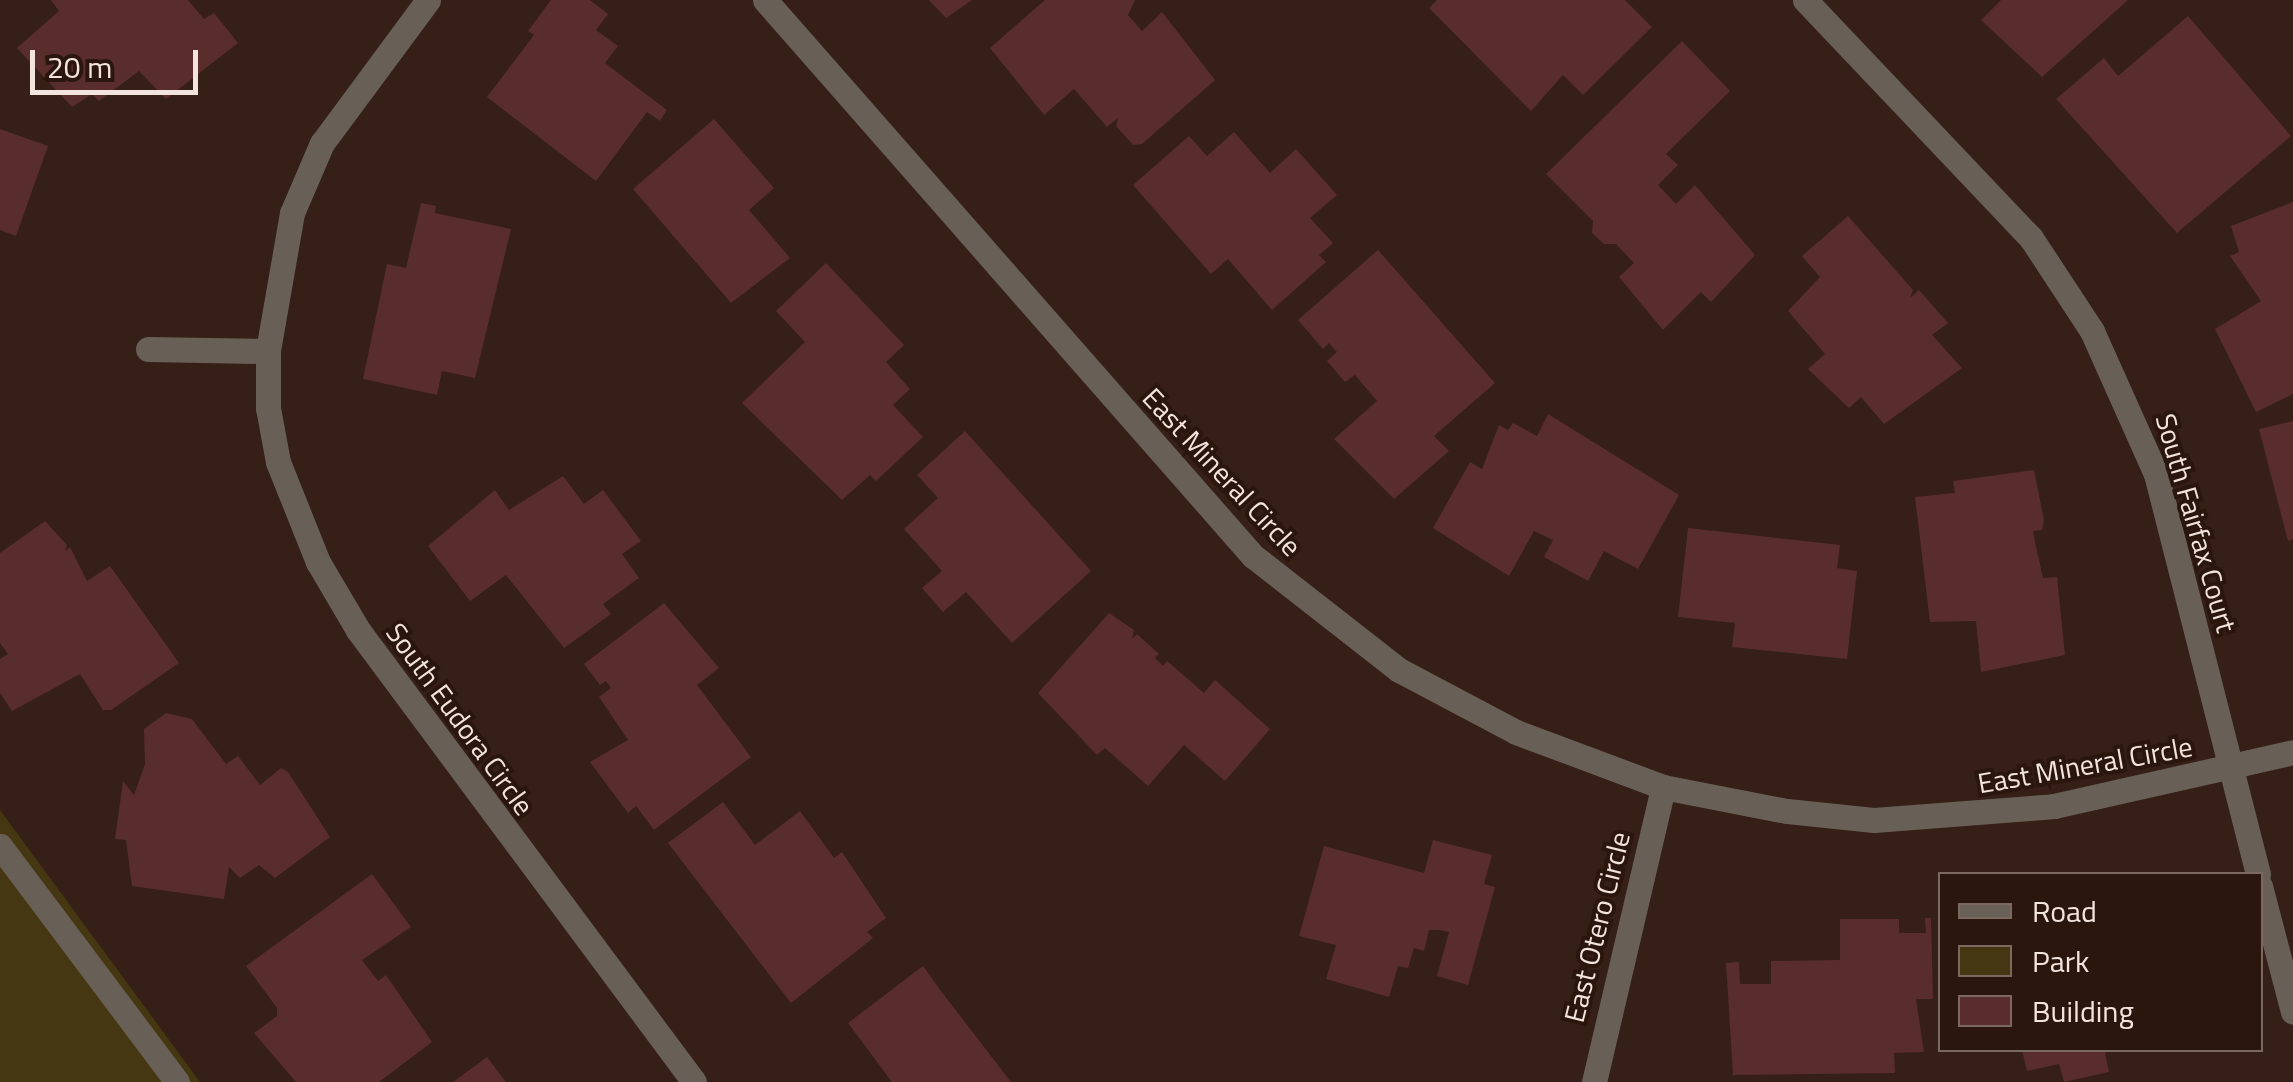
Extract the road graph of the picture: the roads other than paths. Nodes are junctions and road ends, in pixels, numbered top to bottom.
1 (428, 0) edge
2 (765, 0) edge
3 (1805, 0) edge
4 (148, 349) dead end
5 (268, 350) junction
6 (2293, 752) edge
7 (2230, 769) junction
8 (1663, 787) junction
9 (0, 846) edge
10 (2257, 872) edge
11 (2263, 897) edge
12 (2293, 1012) edge
13 (177, 1082) edge
14 (694, 1082) edge
15 (1594, 1082) edge

1 - 5 street, South Eudora Circle
2 - 8 street, East Mineral Circle
3 - 7 street, South Fairfax Court
4 - 5 street
5 - 14 street, South Eudora Circle
6 - 7 street, East Mineral Circle
7 - 8 street, East Mineral Circle
7 - 10 street, South Fairfax Court
8 - 15 street, East Otero Circle
9 - 13 street
11 - 12 street

